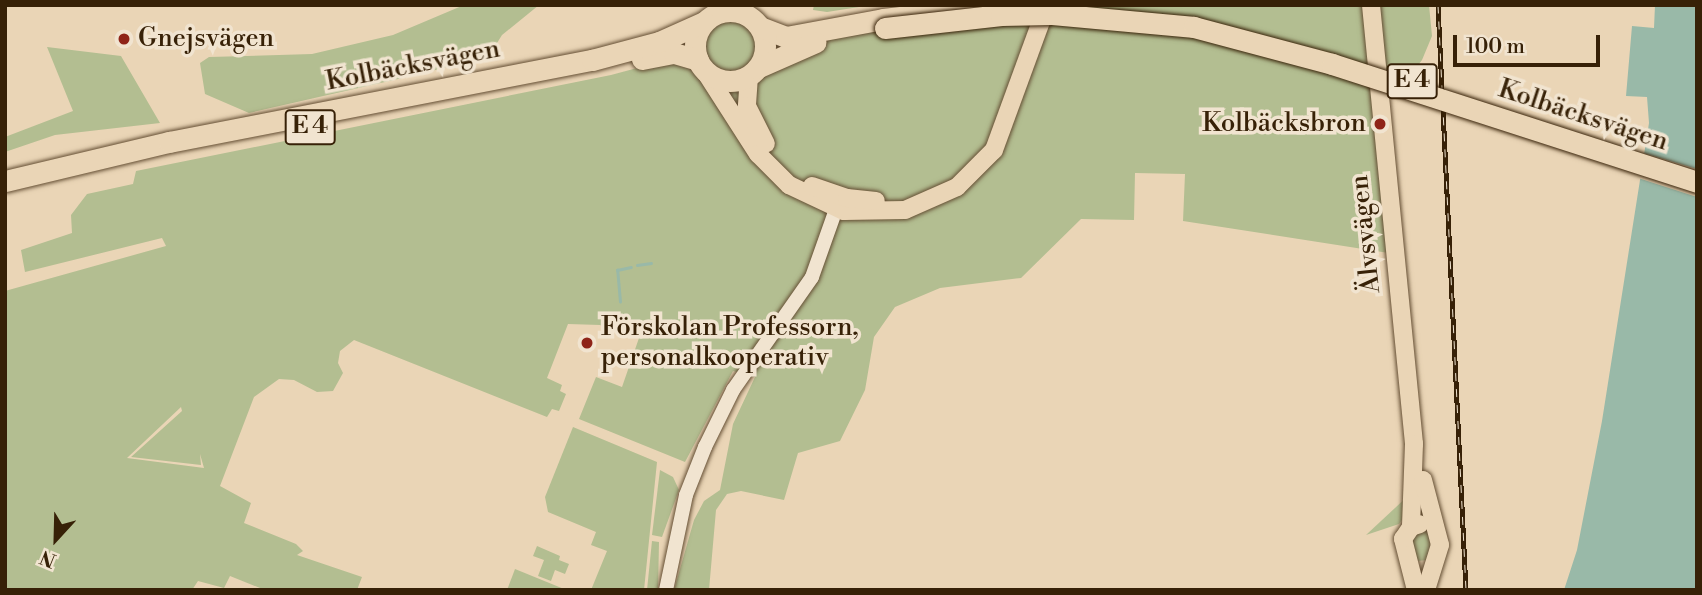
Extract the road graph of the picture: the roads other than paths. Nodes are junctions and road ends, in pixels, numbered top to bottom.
1 (1006, 5) edge
2 (1038, 5) edge
3 (1046, 5) edge
4 (1368, 10) edge
5 (704, 22) junction
6 (881, 25) junction
7 (760, 27) junction
8 (701, 65) junction
9 (753, 72) junction
10 (1697, 173) edge
11 (5, 181) edge
12 (1697, 182) edge
13 (5, 194) edge
14 (838, 202) junction
15 (1414, 444) junction
16 (1411, 527) junction
17 (1436, 531) junction
18 (1406, 555) junction
19 (1433, 557) junction
20 (666, 590) edge
21 (1416, 590) edge
22 (1426, 590) edge

1 - 6 highway, Kolbäcksvägen / E 4
2 - 10 highway, Kolbäcksvägen / E 4
3 - 14 main road
4 - 15 main road, Älvsvägen
5 - 7 highway, E 4
5 - 8 highway
5 - 11 highway, Kolbäcksvägen / E 4
6 - 7 highway, Kolbäcksvägen / E 4
6 - 9 highway, Kolbäcksvägen / E 4
6 - 12 highway, Kolbäcksvägen / E 4, bridge
7 - 9 highway
8 - 9 highway, E 4
8 - 13 highway, Kolbäcksvägen / E 4
8 - 14 main road
9 - 14 main road
14 - 20 street
15 - 16 main road, Älvsvägen
15 - 17 main road, Älvsvägen
16 - 17 main road
16 - 18 main road
17 - 19 main road
18 - 19 main road
18 - 21 main road
19 - 22 main road

